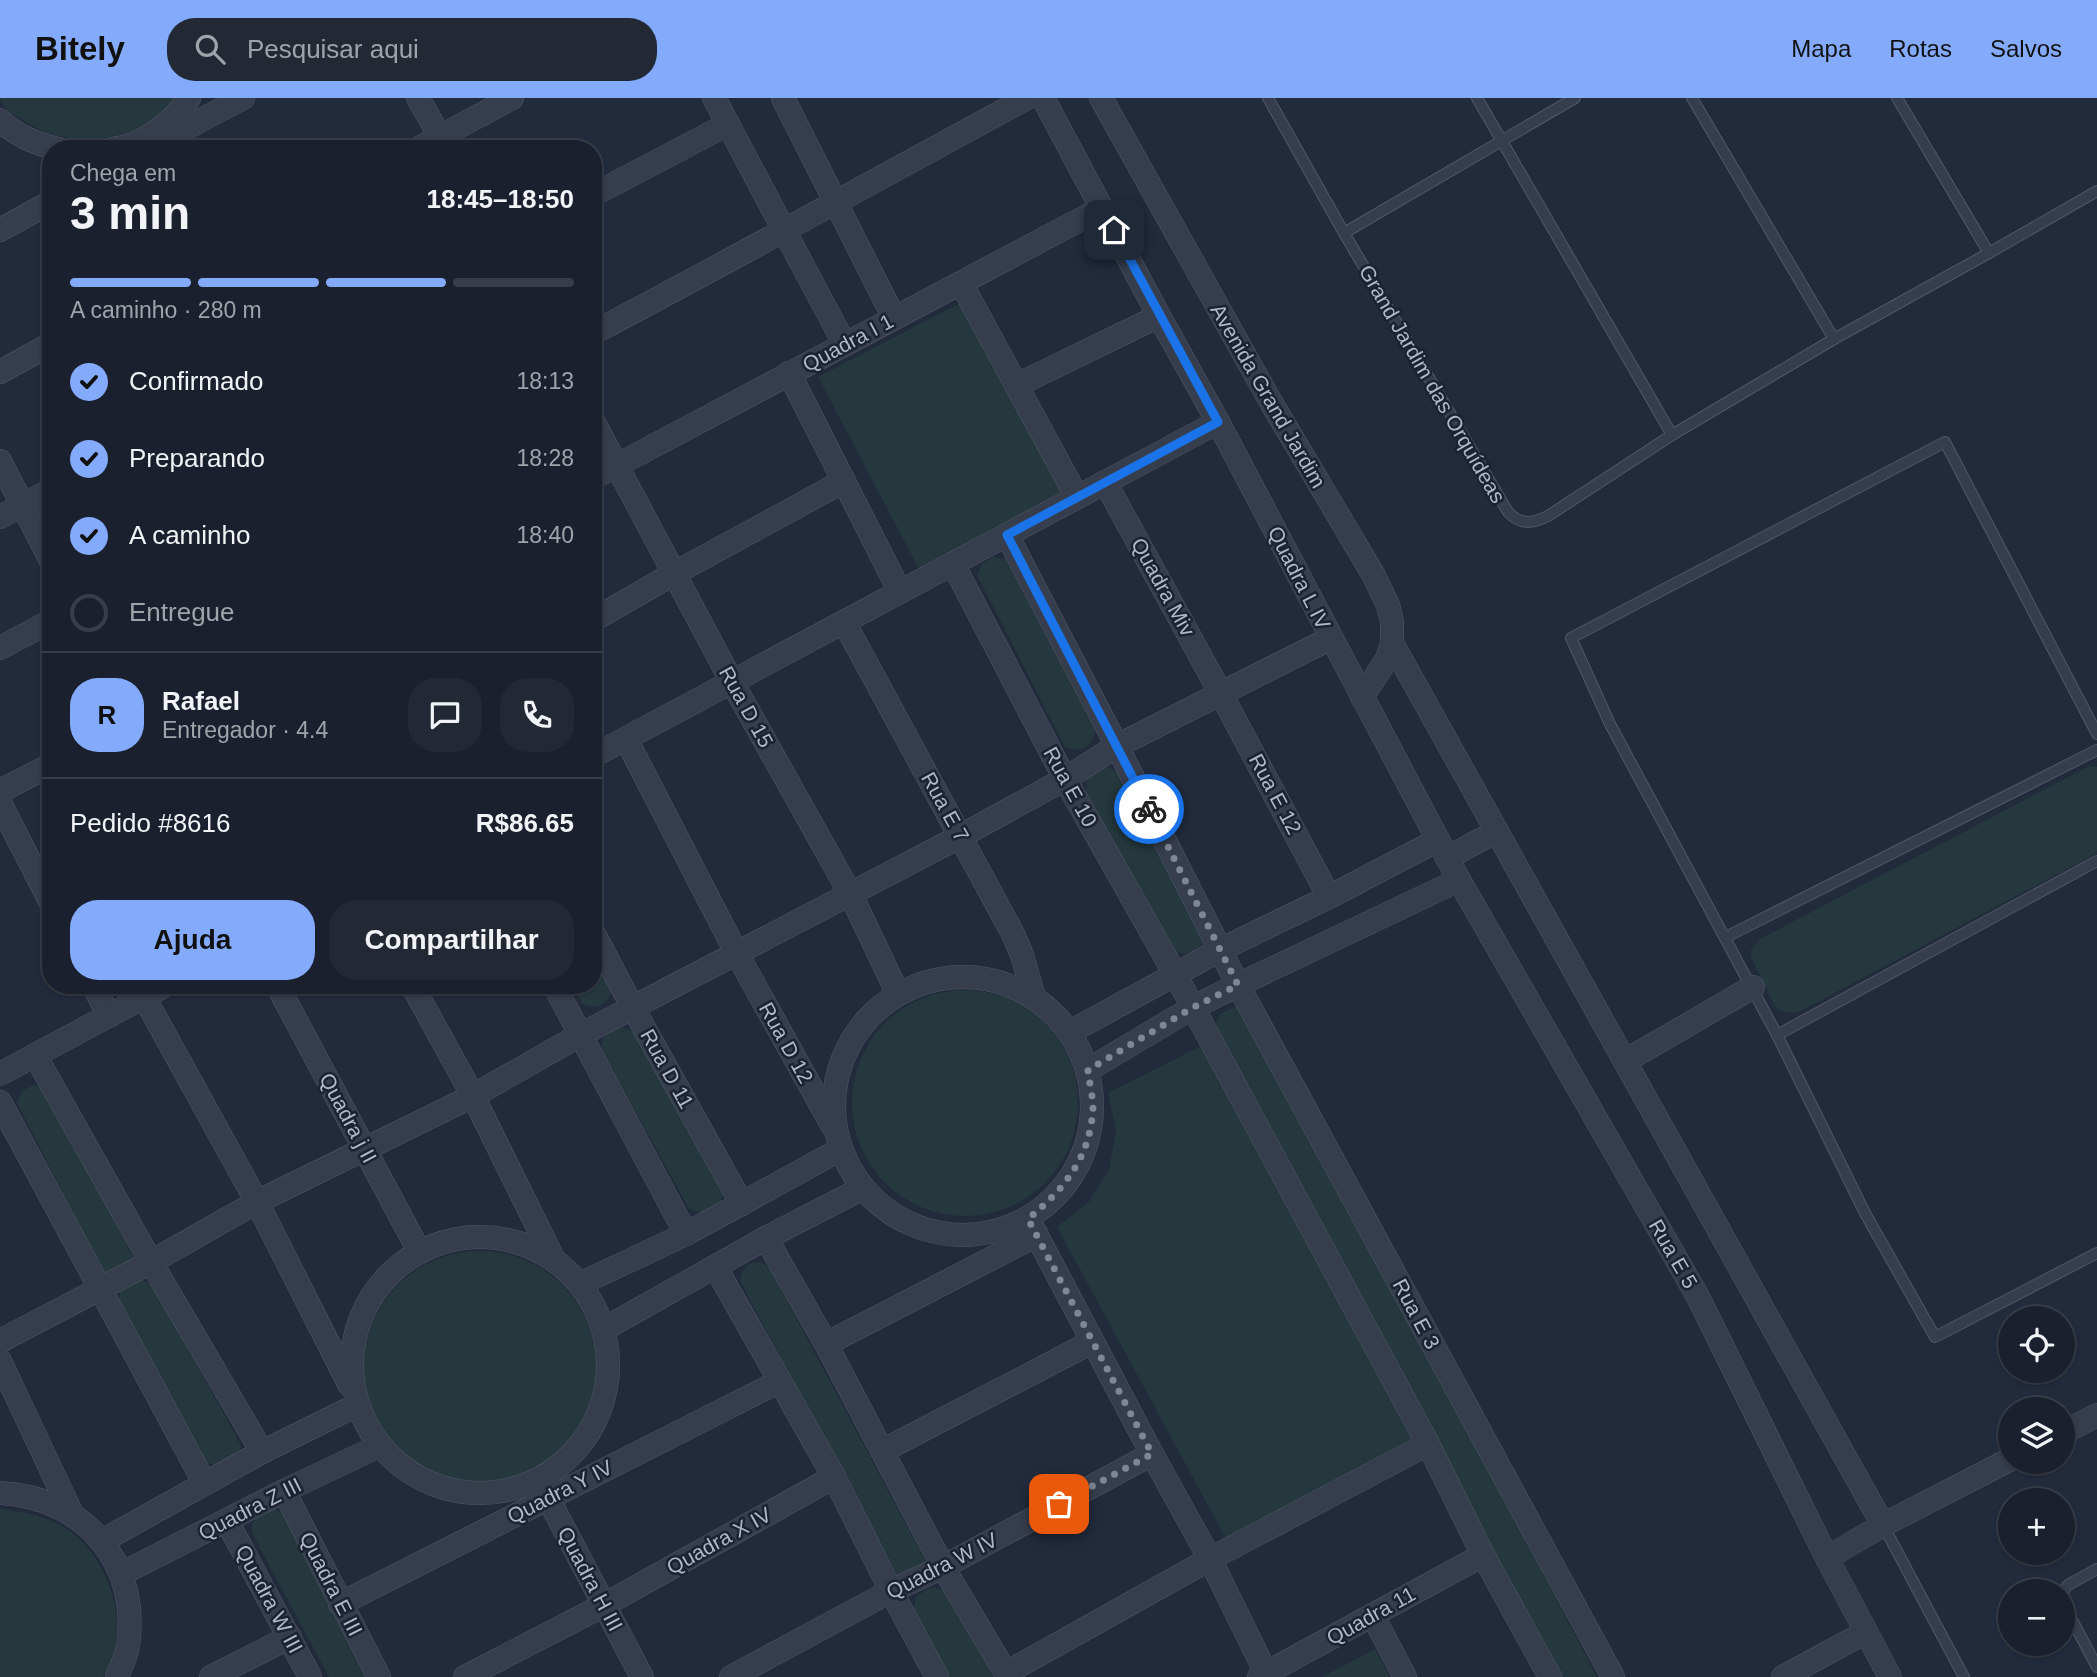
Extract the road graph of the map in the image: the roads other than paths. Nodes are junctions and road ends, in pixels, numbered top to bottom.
1 (243, 98) edge
2 (418, 98) edge
3 (512, 98) edge
4 (714, 98) edge
5 (783, 98) edge
6 (1027, 98) edge
7 (1043, 98) edge
8 (1101, 98) edge
9 (1268, 98) edge
10 (1477, 98) edge
11 (1575, 98) edge
12 (1692, 98) edge
13 (1897, 98) edge
14 (0, 120) edge
15 (186, 122) edge
16 (728, 124) junction
17 (137, 140) edge
18 (160, 140) edge
19 (442, 140) edge
20 (446, 140) edge
21 (1501, 142) junction
22 (42, 145) edge
23 (602, 190) edge
24 (2097, 191) edge
25 (835, 202) junction
26 (42, 207) edge
27 (1102, 208) junction
28 (0, 230) edge
29 (784, 233) junction
30 (1344, 233) junction
31 (1989, 253) junction
32 (961, 283) junction
33 (1159, 316) junction
34 (894, 318) junction
35 (602, 328) edge
36 (1834, 339) junction
37 (845, 345) junction
38 (42, 349) edge
39 (0, 372) edge
40 (789, 373) junction
41 (1017, 385) junction
42 (1218, 422) junction
43 (1672, 435) junction
44 (602, 439) edge
45 (0, 461) edge
46 (616, 466) junction
47 (602, 473) edge
48 (844, 481) junction
49 (1105, 482) junction
50 (42, 495) edge
51 (1077, 497) junction
52 (21, 506) junction
53 (0, 517) edge
54 (1007, 535) junction
55 (42, 544) edge
56 (953, 564) junction
57 (675, 573) junction
58 (900, 592) junction
59 (602, 615) edge
60 (844, 622) junction
61 (42, 626) edge
62 (1331, 638) junction
63 (1392, 643) junction
64 (0, 648) edge
65 (732, 682) junction
66 (1220, 692) junction
67 (1362, 697) junction
68 (2097, 734) edge
69 (626, 739) junction
70 (1117, 746) junction
71 (2097, 750) edge
72 (602, 751) edge
73 (42, 770) edge
74 (1065, 779) junction
75 (0, 792) edge
76 (0, 803) edge
77 (1497, 831) junction
78 (961, 836) junction
79 (1443, 849) junction
80 (2097, 861) edge
81 (1459, 880) junction
82 (42, 885) edge
83 (850, 895) junction
84 (1329, 897) junction
85 (1726, 937) junction
86 (602, 949) edge
87 (1220, 950) junction
88 (737, 954) junction
89 (1175, 974) junction
90 (1238, 985) junction
91 (1753, 988) junction
92 (898, 993) junction
93 (98, 994) edge
94 (150, 994) edge
95 (283, 994) edge
96 (417, 994) edge
97 (559, 994) edge
98 (144, 997) junction
99 (1034, 997) junction
100 (633, 1008) junction
101 (1192, 1008) junction
102 (109, 1016) junction
103 (1070, 1032) junction
104 (580, 1035) junction
105 (1777, 1035) junction
106 (35, 1055) junction
107 (1625, 1060) junction
108 (1088, 1070) junction
109 (0, 1074) edge
110 (473, 1096) junction
111 (0, 1102) edge
112 (838, 1140) junction
113 (366, 1150) junction
114 (863, 1188) junction
115 (257, 1202) junction
116 (742, 1204) junction
117 (1032, 1227) junction
118 (686, 1234) junction
119 (766, 1238) junction
120 (419, 1251) junction
121 (2097, 1253) edge
122 (554, 1260) junction
123 (151, 1262) junction
124 (716, 1268) junction
125 (580, 1284) junction
126 (100, 1288) junction
127 (604, 1329) junction
128 (0, 1341) edge
129 (1092, 1342) junction
130 (826, 1344) junction
131 (0, 1361) edge
132 (780, 1381) junction
133 (355, 1397) junction
134 (2097, 1415) edge
135 (2075, 1427) edge
136 (1428, 1444) junction
137 (379, 1446) junction
138 (883, 1451) junction
139 (262, 1452) junction
140 (1152, 1454) junction
141 (1998, 1466) edge
142 (834, 1477) junction
143 (205, 1484) junction
144 (543, 1489) junction
145 (284, 1491) junction
146 (0, 1493) edge
147 (72, 1514) junction
148 (227, 1521) junction
149 (1883, 1525) junction
150 (102, 1541) junction
151 (1483, 1555) junction
152 (1828, 1558) junction
153 (1210, 1559) junction
154 (943, 1567) junction
155 (2097, 1569) edge
156 (121, 1574) junction
157 (2075, 1581) edge
158 (891, 1591) junction
159 (340, 1604) junction
160 (604, 1605) junction
161 (1373, 1616) junction
162 (2075, 1626) edge
163 (1866, 1632) junction
164 (290, 1637) junction
165 (2097, 1667) edge
166 (1007, 1675) edge
167 (1262, 1675) edge
168 (117, 1677) edge
169 (211, 1677) edge
170 (310, 1677) edge
171 (379, 1677) edge
172 (465, 1677) edge
173 (642, 1677) edge
174 (731, 1677) edge
175 (937, 1677) edge
176 (1405, 1677) edge
177 (1550, 1677) edge
178 (1613, 1677) edge
179 (1783, 1677) edge
180 (1890, 1677) edge
181 (1964, 1677) edge

1 - 15 street
2 - 19 street
3 - 20 street
4 - 16 street
5 - 25 street
6 - 25 street
7 - 27 street, Quadra L IV
8 - 63 street, Avenida Grand Jardim
9 - 30 lane, Grand Jardim das Orquídeas
10 - 21 lane
11 - 21 lane
12 - 36 lane
13 - 31 lane
14 - 22 street
15 - 17 street
15 - 18 street
16 - 23 street
16 - 29 street
21 - 30 lane
21 - 43 lane
24 - 31 lane, Grand Jardim das Orquídeas
25 - 29 street
25 - 34 street
26 - 28 street
27 - 32 street, Quadra I 1
27 - 33 street, Quadra L IV
29 - 35 street
29 - 37 street
30 - 43 lane, Grand Jardim das Orquídeas
31 - 36 lane, Grand Jardim das Orquídeas
32 - 34 street, Quadra I 1
32 - 41 street
33 - 41 street
33 - 42 street, Quadra L IV
34 - 37 street, Quadra I 1
36 - 43 lane, Grand Jardim das Orquídeas
37 - 40 street, Quadra I 1
38 - 39 street
40 - 46 street, Quadra I 1
40 - 48 street
41 - 51 street
42 - 49 street
42 - 62 street, Quadra L IV
44 - 46 street, Rua D 15
45 - 52 street
46 - 47 street, Quadra I 1
46 - 57 street, Rua D 15
48 - 57 street
48 - 58 street
49 - 51 street
49 - 66 street, Quadra Miv
50 - 52 street
51 - 54 street
52 - 53 street
52 - 55 street
54 - 56 street
54 - 70 street, Rua E 3
56 - 58 street
56 - 74 street, Rua E 10
57 - 59 street
57 - 65 street, Rua D 15
58 - 60 street
60 - 65 street
60 - 78 street, Rua E 7
61 - 64 street
62 - 66 street
62 - 67 street, Quadra L IV
63 - 67 street
63 - 77 street
65 - 69 street
65 - 83 street, Rua D 15
66 - 70 street
66 - 84 street, Rua E 12
67 - 79 street, Quadra L IV
68 - 85 lane
69 - 72 street
69 - 88 street, Rua D 12
70 - 74 street
70 - 87 street, Rua E 3
71 - 85 lane
73 - 75 street
74 - 78 street
74 - 89 street, Rua E 10
76 - 82 street
77 - 79 street
77 - 107 street
78 - 83 street
78 - 99 street, Rua E 7
79 - 81 street, Rua E 5
79 - 84 street
80 - 105 lane
81 - 90 street
81 - 152 street, Rua E 5
83 - 88 street
83 - 92 street, Rua D 15
84 - 87 street
85 - 91 lane
86 - 100 street, Rua D 11
87 - 89 street
87 - 90 street, Rua E 3
88 - 100 street
88 - 112 street, Rua D 12
89 - 101 street, Rua E 10
89 - 103 street
90 - 101 street
90 - 178 street, Rua E 3
91 - 105 lane
91 - 107 street
92 - 99 street
92 - 112 street
93 - 102 street
94 - 98 street
95 - 113 street, Quadra j II
96 - 110 street
97 - 104 street
98 - 102 street
98 - 115 street
99 - 103 street
100 - 104 street
100 - 116 street, Rua D 11
101 - 108 street
101 - 136 street, Rua E 10
102 - 106 street
103 - 108 street
104 - 110 street
104 - 118 street
105 - 121 lane
106 - 109 street
106 - 123 street
107 - 149 street
108 - 117 street
110 - 113 street
110 - 122 street
111 - 126 street
112 - 114 street, Rua D 12
112 - 116 street
113 - 115 street
113 - 120 street, Quadra j II
114 - 117 street, Rua D 12
114 - 119 street
115 - 123 street
115 - 133 street
116 - 118 street
117 - 129 street
117 - 130 street
118 - 125 street
119 - 124 street
119 - 130 street
120 - 122 street
120 - 133 street
122 - 125 street
123 - 126 street
123 - 139 street
124 - 127 street
124 - 132 street
125 - 127 street
126 - 128 street
126 - 143 street
127 - 144 street
129 - 138 street
129 - 140 street
130 - 138 street
131 - 147 street
132 - 142 street
132 - 144 street, Quadra Y IV
133 - 137 street
133 - 139 street
134 - 135 street
136 - 151 street, Rua E 10
136 - 153 street
137 - 144 street
137 - 145 street, Quadra Z III
138 - 154 street
139 - 143 street
140 - 153 street
140 - 154 street, Quadra W IV
141 - 149 street
142 - 158 street
142 - 160 street, Quadra X IV
143 - 150 street
144 - 159 street, Quadra Y IV
144 - 160 street, Quadra H III
145 - 148 street, Quadra Z III
145 - 159 street, Quadra E III
146 - 147 street
147 - 150 street
148 - 156 street, Quadra Z III
148 - 164 street, Quadra W III
149 - 152 street
149 - 181 lane
150 - 156 street
151 - 161 street, Quadra 11
151 - 177 street, Rua E 10
152 - 163 street, Rua E 5
153 - 166 street
153 - 167 street
154 - 158 street, Quadra W IV
154 - 166 street
155 - 157 lane
156 - 168 street
158 - 174 street, Quadra W IV
158 - 175 street
159 - 171 street, Quadra E III
160 - 172 street, Quadra X IV
160 - 173 street, Quadra H III
161 - 167 street, Quadra 11
161 - 176 street
162 - 165 lane
163 - 179 street
163 - 180 street, Rua E 5
164 - 169 street
164 - 170 street, Quadra W III

